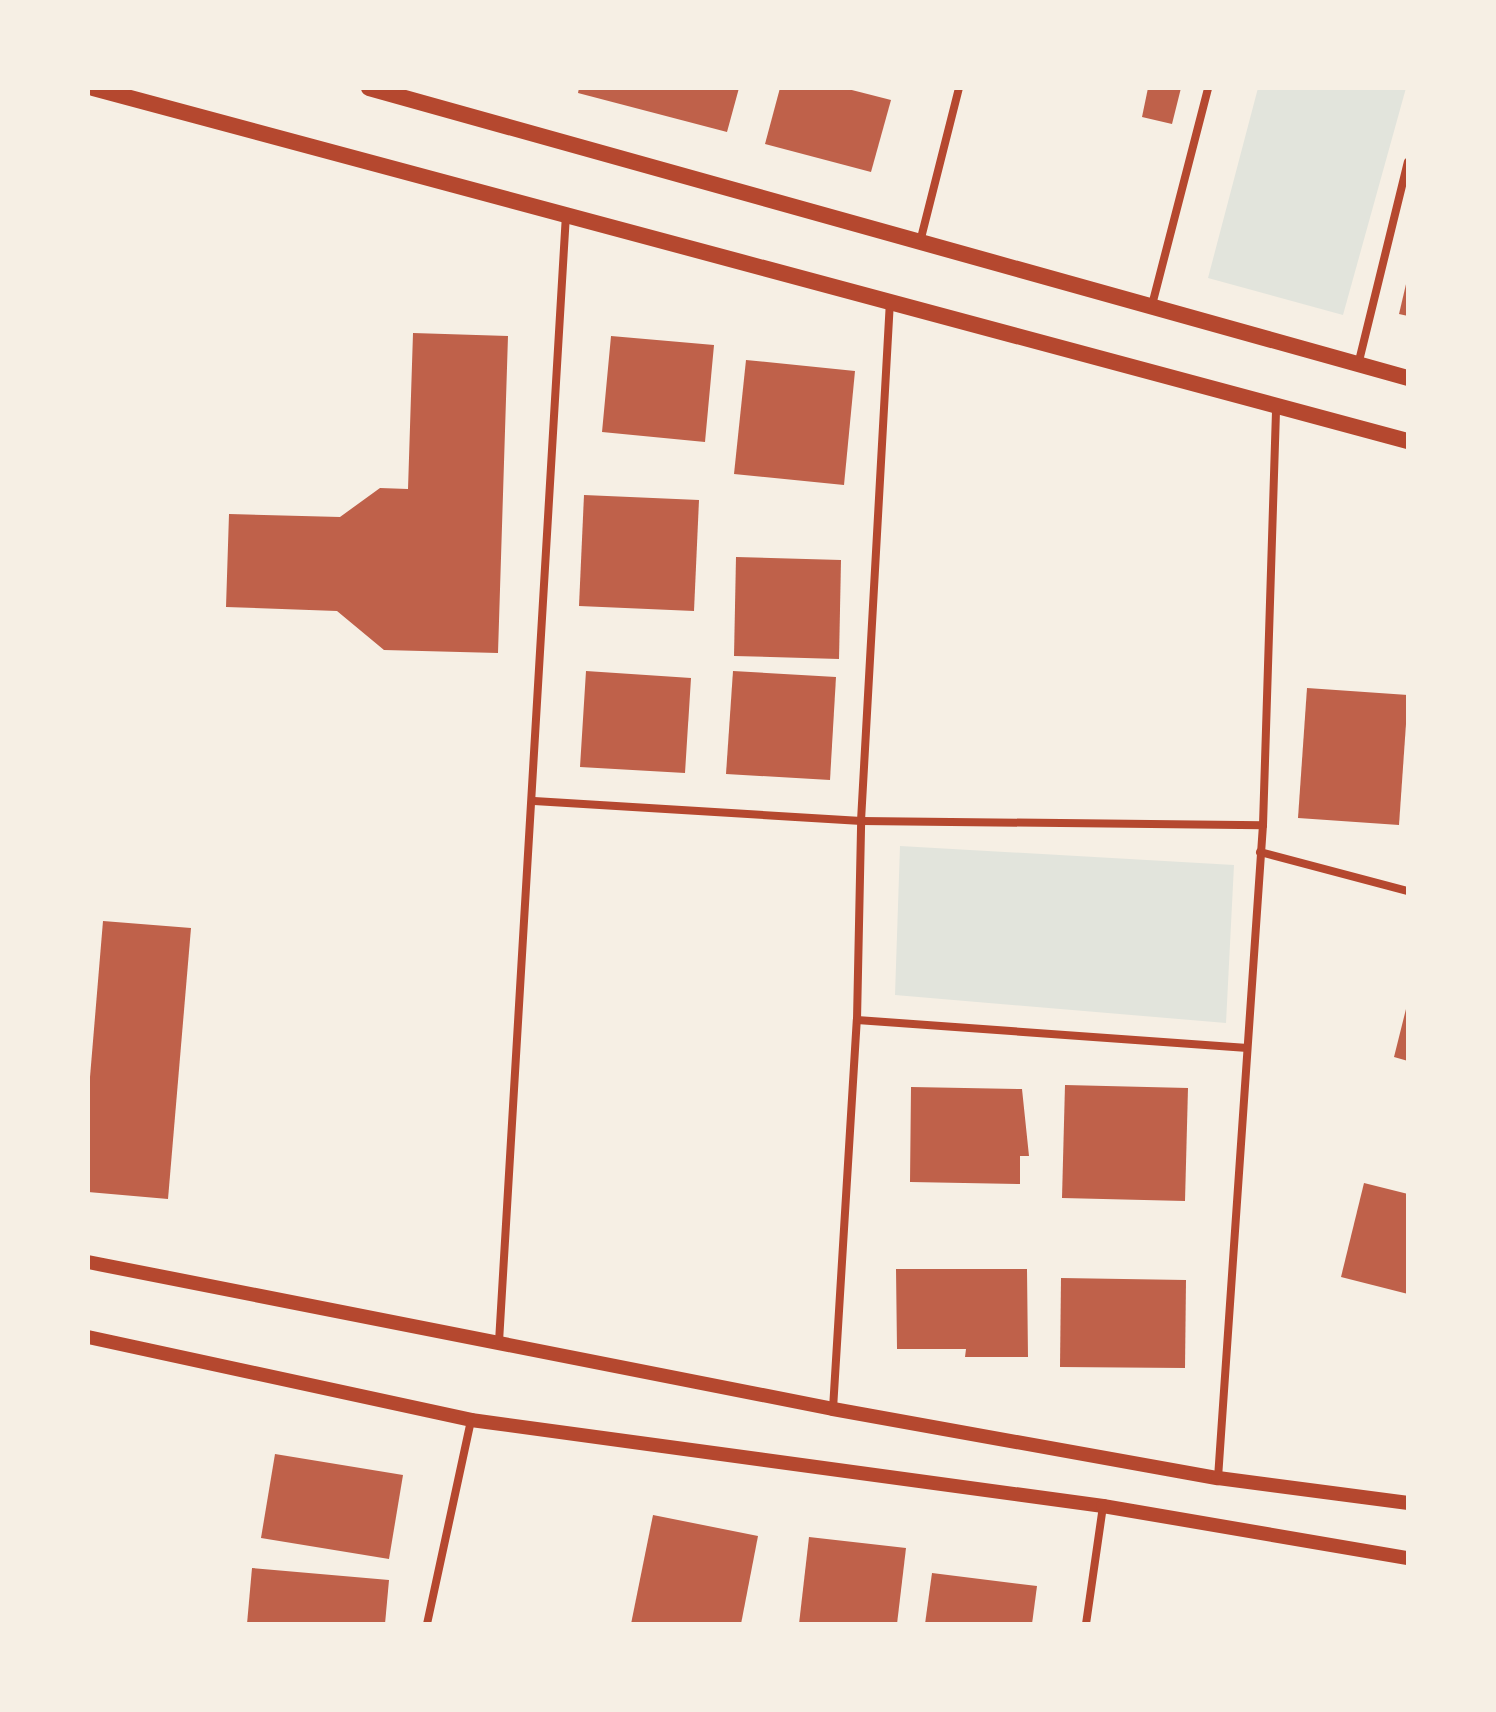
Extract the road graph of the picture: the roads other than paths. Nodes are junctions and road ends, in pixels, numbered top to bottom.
1 (93, 88) edge
2 (369, 88) edge
3 (959, 88) edge
4 (1208, 88) edge
5 (1408, 162) edge
6 (566, 214) junction
7 (920, 243) junction
8 (890, 299) junction
9 (1152, 305) junction
10 (1358, 365) junction
11 (1408, 378) edge
12 (1276, 403) junction
13 (1408, 441) edge
14 (534, 801) junction
15 (861, 821) junction
16 (1263, 825) junction
17 (1260, 852) junction
18 (1408, 891) edge
19 (857, 1020) junction
20 (1244, 1048) junction
21 (88, 1262) edge
22 (88, 1337) edge
23 (499, 1342) junction
24 (833, 1409) junction
25 (471, 1420) junction
26 (1218, 1478) junction
27 (1408, 1503) edge
28 (1103, 1506) junction
29 (1408, 1558) edge
30 (427, 1624) edge
31 (1086, 1624) edge

1 - 6 main road
2 - 7 main road
3 - 7 street
4 - 9 street
5 - 10 street
6 - 8 main road
6 - 14 street
7 - 9 main road
8 - 12 main road
8 - 15 street
9 - 10 main road
10 - 11 main road
12 - 13 main road
12 - 16 street
14 - 15 street
14 - 23 street
15 - 16 street
15 - 19 street
16 - 17 street
17 - 18 street
17 - 20 street
19 - 20 street
19 - 24 street
20 - 26 street
21 - 23 street
22 - 25 street
23 - 24 street
24 - 26 street
25 - 28 street
25 - 30 street
26 - 27 street
28 - 29 street
28 - 31 street

